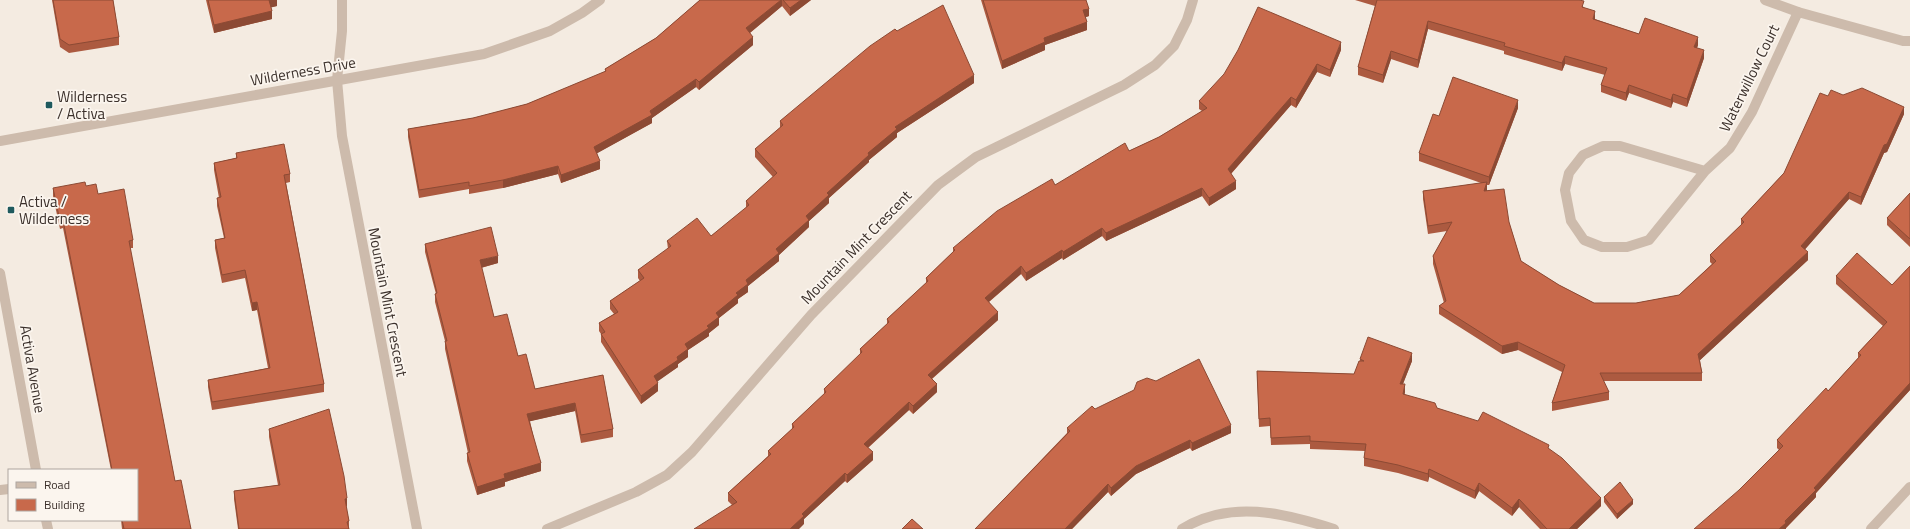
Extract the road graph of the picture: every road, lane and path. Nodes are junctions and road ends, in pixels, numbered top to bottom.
1 (342, 0) edge
2 (600, 0) edge
3 (1193, 0) edge
4 (1765, 0) edge
5 (1798, 12) junction
6 (1910, 42) edge
7 (337, 80) junction
8 (0, 141) edge
9 (1705, 171) junction
10 (0, 273) edge
11 (36, 469) edge
12 (1910, 487) edge
13 (417, 529) edge
14 (547, 529) edge
15 (1182, 529) edge
16 (1334, 529) edge
17 (1871, 529) edge

1 - 7 street, Mountain Mint Crescent
2 - 7 street, Wilderness Drive
3 - 14 street, Mountain Mint Crescent
4 - 5 street
5 - 6 street
5 - 9 street, Waterwillow Court
7 - 8 street, Wilderness Drive
7 - 13 street, Mountain Mint Crescent
9 - 9 street, Waterwillow Court
10 - 11 street, Activa Avenue
12 - 17 street
15 - 16 street

